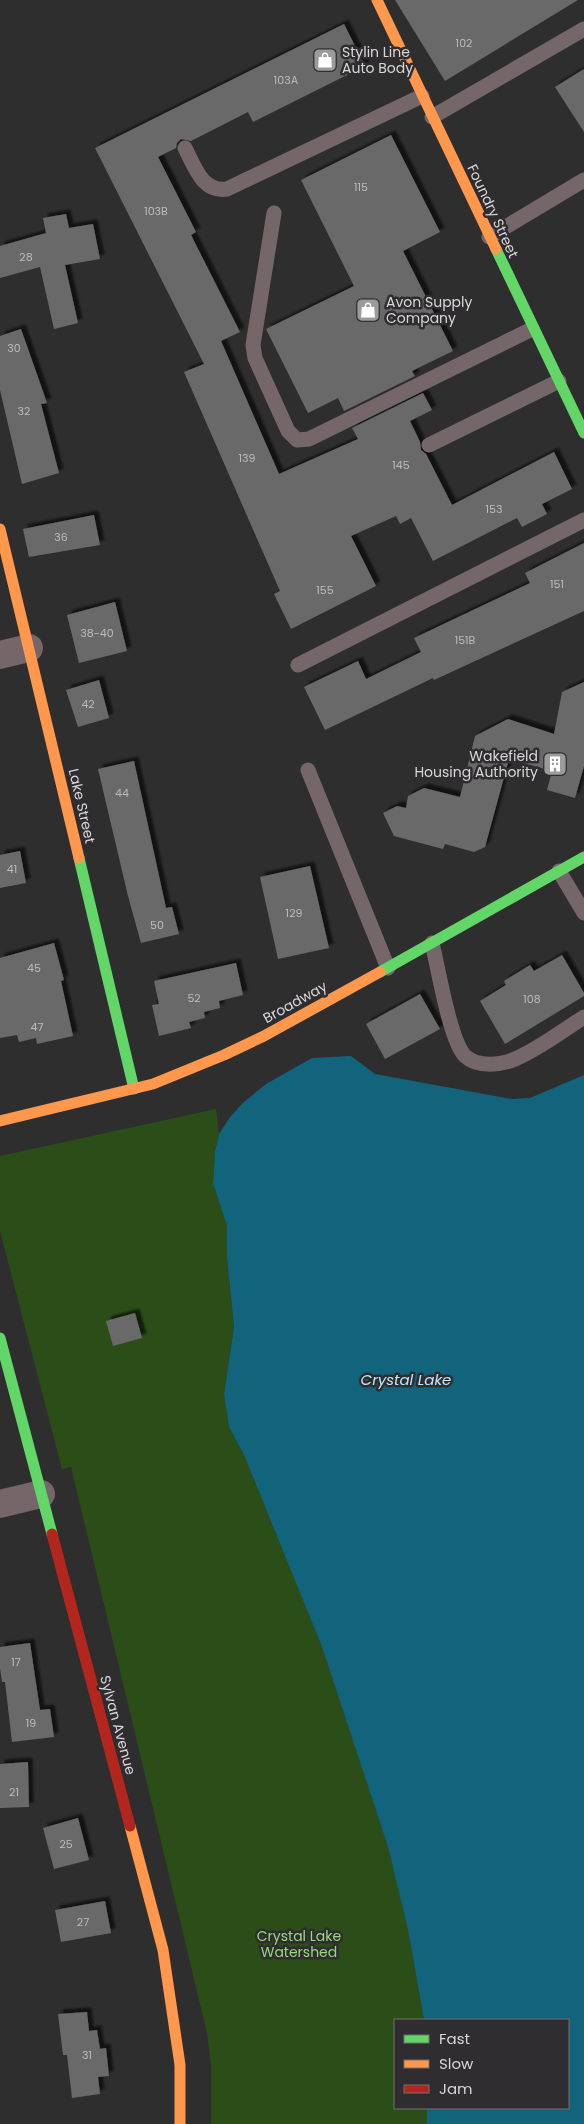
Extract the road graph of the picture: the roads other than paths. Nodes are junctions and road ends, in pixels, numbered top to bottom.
1 (377, 0) edge
2 (584, 29) edge
3 (422, 96) junction
4 (432, 117) junction
5 (185, 148) dead end
6 (584, 180) edge
7 (274, 213) dead end
8 (489, 237) junction
9 (532, 328) junction
10 (559, 381) junction
11 (582, 424) edge
12 (429, 445) dead end
13 (584, 520) edge
14 (0, 529) edge
15 (29, 648) junction
16 (0, 655) edge
17 (298, 666) dead end
18 (308, 770) dead end
19 (584, 857) edge
20 (559, 871) junction
21 (584, 913) edge
22 (432, 943) junction
23 (388, 968) junction
24 (584, 1017) edge
25 (134, 1089) junction
26 (0, 1121) edge
27 (0, 1338) edge
28 (4, 1366) edge
29 (41, 1494) junction
30 (0, 1504) edge
31 (180, 2124) edge

1 - 3 street, Foundry Street
2 - 4 lane
3 - 4 street, Foundry Street
3 - 5 lane
4 - 8 street, Foundry Street
6 - 8 lane
7 - 9 lane
8 - 9 street, Foundry Street
9 - 10 street, Foundry Street
10 - 11 street, Foundry Street
10 - 12 lane
13 - 17 lane
14 - 15 street, Lake Street
15 - 16 street
15 - 25 street, Lake Street
18 - 23 lane
19 - 20 street, Broadway
20 - 21 lane
20 - 22 street, Broadway
22 - 23 street, Broadway
22 - 24 lane
23 - 25 street, Broadway
25 - 26 street, Broadway
27 - 28 street, Sylvan Avenue
28 - 29 street, Sylvan Avenue
29 - 30 street
29 - 31 street, Sylvan Avenue

